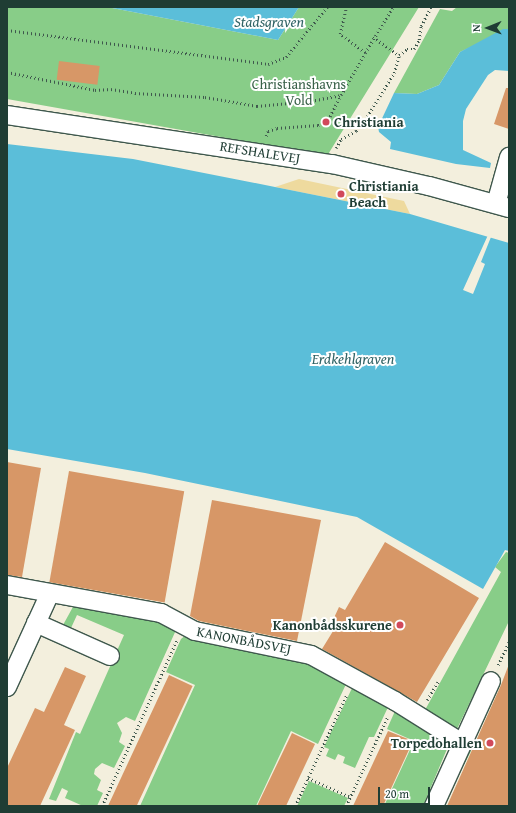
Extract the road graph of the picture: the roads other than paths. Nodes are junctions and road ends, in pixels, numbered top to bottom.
1 (7, 115) edge
2 (509, 157) edge
3 (502, 206) edge
4 (7, 585) edge
5 (50, 593) junction
6 (36, 623) junction
7 (110, 656) dead end
8 (491, 681) road end
9 (7, 687) edge
10 (462, 743) junction
11 (434, 806) edge

1 - 3 street, REFSHALEVEJ
2 - 3 street
4 - 5 street, KANONBÅDSVEJ
5 - 6 street
5 - 10 street, KANONBÅDSVEJ
6 - 7 street
6 - 9 street
8 - 10 street
10 - 11 street

